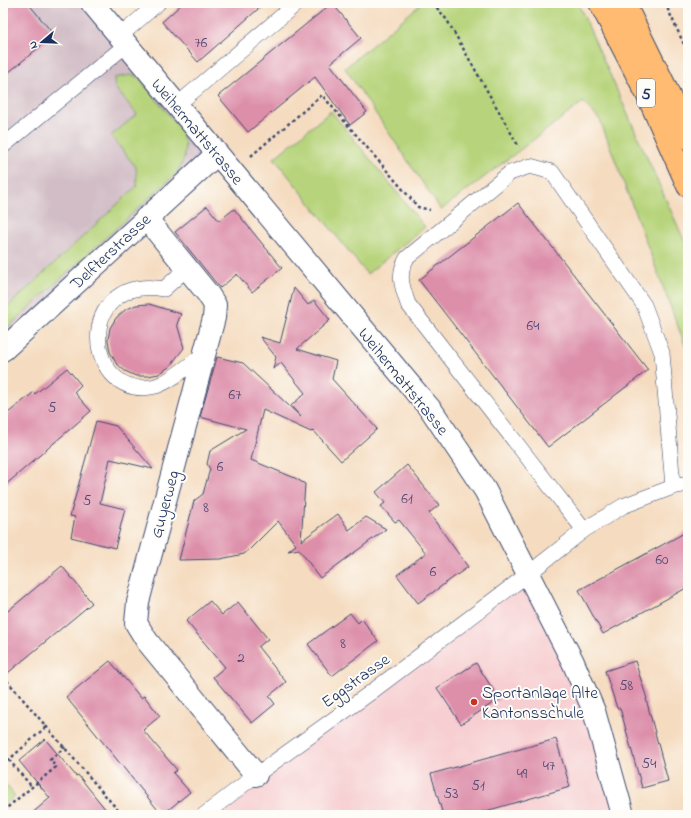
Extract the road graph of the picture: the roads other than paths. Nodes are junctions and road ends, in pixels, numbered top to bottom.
1 (92, 3) edge
2 (158, 3) edge
3 (297, 3) edge
4 (600, 3) edge
5 (624, 3) edge
6 (123, 40) junction
7 (177, 105) junction
8 (688, 138) edge
9 (3, 146) edge
10 (217, 154) junction
11 (688, 186) edge
12 (146, 218) junction
13 (187, 268) junction
14 (3, 350) edge
15 (204, 354) junction
16 (688, 484) edge
17 (673, 487) junction
18 (584, 530) junction
19 (528, 574) junction
20 (256, 776) junction
21 (204, 815) edge
22 (623, 815) edge

1 - 6 street, Weihermattstrasse
2 - 6 lane
3 - 7 lane
4 - 11 main road, 5
5 - 8 main road, 5
6 - 7 street, Weihermattstrasse
6 - 9 lane
7 - 10 street, Weihermattstrasse
10 - 12 street, Delfterstrasse
10 - 19 street, Weihermattstrasse
12 - 13 street, Guyerweg
12 - 14 street, Delfterstrasse
13 - 15 street, Guyerweg
13 - 15 lane
15 - 20 street, Guyerweg
16 - 17 lane, Eggstrasse
17 - 18 lane, Eggstrasse
17 - 18 lane
18 - 19 lane, Eggstrasse
19 - 20 lane, Eggstrasse
19 - 22 street, Weihermattstrasse
20 - 21 lane, Eggstrasse

